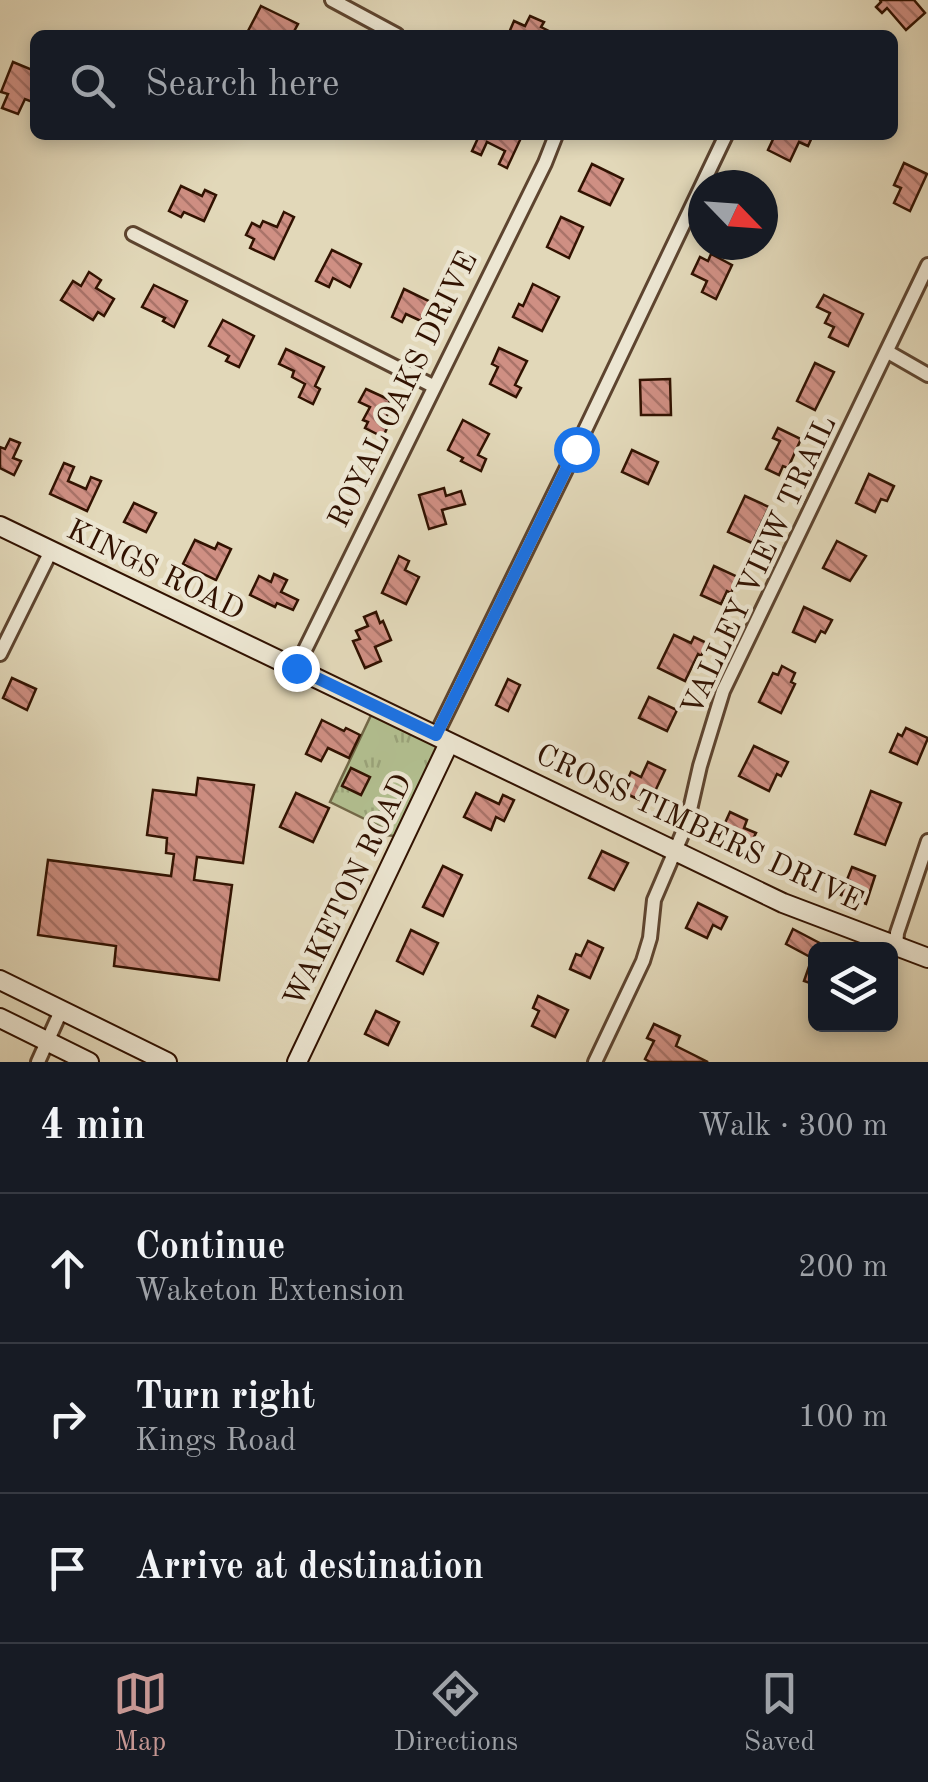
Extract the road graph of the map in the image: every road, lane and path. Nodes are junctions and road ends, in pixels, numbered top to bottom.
1 (332, 0) edge
2 (367, 0) edge
3 (359, 16) junction
4 (387, 30) edge
5 (554, 140) edge
6 (724, 140) edge
7 (133, 234) dead end
8 (928, 265) edge
9 (888, 352) junction
10 (928, 375) edge
11 (433, 386) junction
12 (0, 526) edge
13 (51, 551) junction
14 (0, 654) edge
15 (296, 668) junction
16 (443, 739) junction
17 (928, 841) edge
18 (675, 851) junction
19 (881, 942) edge
20 (896, 942) edge
21 (898, 949) edge
22 (928, 958) edge
23 (0, 980) edge
24 (61, 1011) junction
25 (0, 1018) edge
26 (46, 1041) junction
27 (38, 1062) edge
28 (89, 1062) edge
29 (166, 1062) edge
30 (297, 1062) edge
31 (595, 1062) edge

1 - 3 street
2 - 3 street
3 - 4 street
5 - 11 street, ROYAL OAKS DRIVE
6 - 16 street
7 - 11 street
8 - 9 street, VALLEY VIEW TRAIL
9 - 10 street
9 - 18 street, VALLEY VIEW TRAIL
11 - 15 street, ROYAL OAKS DRIVE
12 - 13 street, KINGS ROAD
13 - 14 street
13 - 15 street, KINGS ROAD
15 - 16 street, KINGS ROAD
16 - 18 street, CROSS TIMBERS DRIVE
16 - 30 street, WAKETON ROAD
17 - 20 street
18 - 19 street, CROSS TIMBERS DRIVE
18 - 31 street, VALLEY VIEW TRAIL
21 - 22 street, CROSS TIMBERS DRIVE
23 - 24 street
24 - 26 street
24 - 29 street
25 - 26 street
26 - 27 street
26 - 28 street

